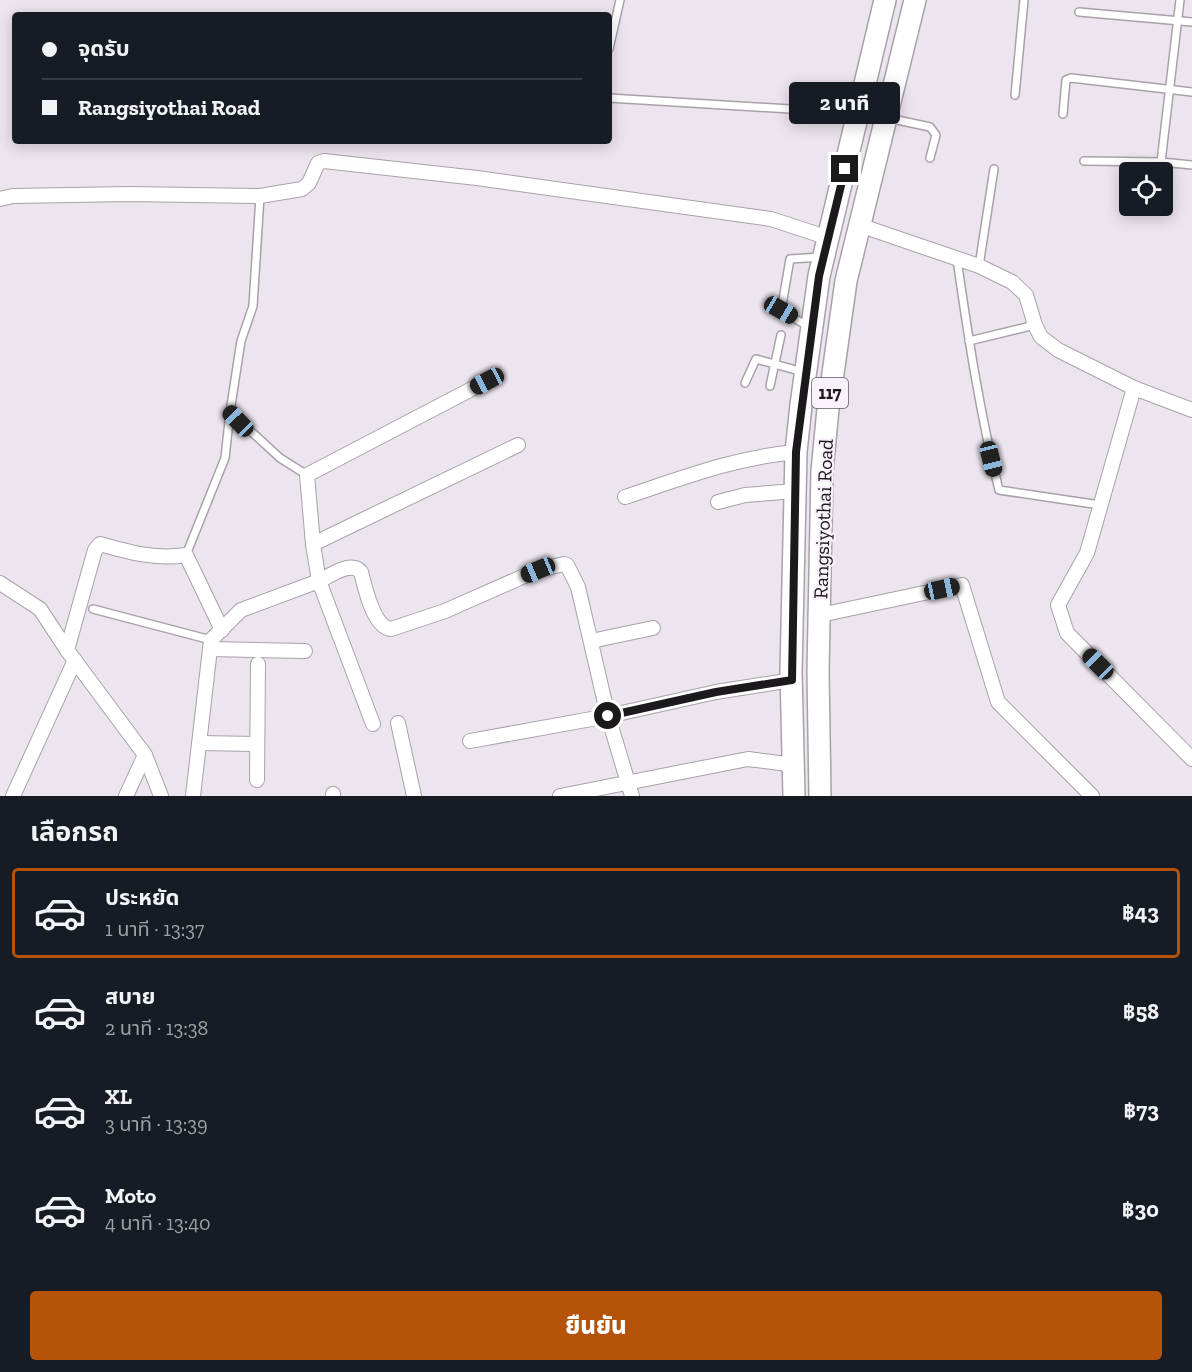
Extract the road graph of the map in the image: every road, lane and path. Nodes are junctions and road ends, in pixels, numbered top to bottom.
1 (620, 0) edge
2 (885, 0) edge
3 (915, 0) edge
4 (1024, 0) edge
5 (1179, 0) edge
6 (1079, 12) dead end
7 (1177, 21) junction
8 (1192, 22) edge
9 (612, 36) edge
10 (1170, 89) junction
11 (1192, 92) edge
12 (1015, 95) dead end
13 (612, 98) edge
14 (860, 101) junction
15 (1063, 114) dead end
16 (886, 117) junction
17 (930, 158) dead end
18 (1084, 161) dead end
19 (1161, 162) joint
20 (1173, 163) edge
21 (1192, 165) edge
22 (994, 170) dead end
23 (260, 196) junction
24 (0, 199) edge
25 (859, 225) junction
26 (827, 247) junction
27 (957, 259) junction
28 (979, 266) junction
29 (1035, 325) junction
30 (812, 328) junction
31 (781, 335) dead end
32 (969, 341) junction
33 (775, 364) junction
34 (806, 373) junction
35 (487, 381) dead end
36 (745, 383) dead end
37 (770, 386) dead end
38 (1134, 388) junction
39 (1192, 410) edge
40 (230, 412) junction
41 (518, 445) dead end
42 (796, 452) junction
43 (307, 475) junction
44 (795, 491) junction
45 (625, 496) dead end
46 (718, 502) dead end
47 (1100, 505) junction
48 (313, 544) junction
49 (186, 555) junction
50 (319, 581) junction
51 (0, 583) edge
52 (93, 609) dead end
53 (820, 615) junction
54 (653, 628) dead end
55 (222, 630) junction
56 (591, 641) junction
57 (210, 645) junction
58 (305, 651) dead end
59 (71, 655) junction
60 (258, 664) dead end
61 (818, 672) junction
62 (792, 676) junction
63 (608, 716) junction
64 (373, 723) dead end
65 (398, 723) dead end
66 (470, 741) dead end
67 (200, 743) junction
68 (257, 744) junction
69 (145, 755) junction
70 (1192, 759) edge
71 (795, 765) junction
72 (257, 780) dead end
73 (630, 790) edge
74 (13, 796) edge
75 (126, 796) edge
76 (161, 796) edge
77 (193, 796) edge
78 (414, 796) edge
79 (560, 796) edge
80 (794, 796) edge
81 (820, 796) edge
82 (1092, 796) edge

1 - 9 lane
2 - 14 main road, Rangsiyothai Road / 117
3 - 16 main road, Rangsiyothai Road / 117
4 - 12 lane
5 - 7 lane
6 - 7 lane
7 - 8 lane
7 - 10 lane
10 - 11 lane
10 - 15 lane
10 - 19 lane
13 - 14 lane
14 - 26 main road, Rangsiyothai Road / 117
16 - 17 lane
16 - 25 main road, Rangsiyothai Road / 117
18 - 19 lane
20 - 21 lane
22 - 28 lane
23 - 24 street
23 - 26 street
23 - 40 lane
25 - 27 street
25 - 53 main road, Rangsiyothai Road / 117
26 - 30 main road, Rangsiyothai Road / 117
26 - 30 lane
27 - 28 street
27 - 32 lane
28 - 29 street
29 - 32 lane
29 - 38 street
30 - 34 main road, Rangsiyothai Road / 117
31 - 33 lane
32 - 47 lane
33 - 34 lane
33 - 36 lane
33 - 37 lane
34 - 42 main road, Rangsiyothai Road / 117
35 - 43 street
38 - 39 street
38 - 47 street
40 - 43 lane
40 - 49 lane
41 - 48 street
42 - 44 main road, Rangsiyothai Road / 117
42 - 45 street
43 - 48 street
44 - 46 street
44 - 62 main road, Rangsiyothai Road / 117
47 - 70 street
48 - 50 street
49 - 55 street
49 - 59 street
50 - 55 street
50 - 56 street
50 - 64 street
51 - 59 street
52 - 57 lane
53 - 61 main road, Rangsiyothai Road / 117
53 - 82 street
54 - 56 street
55 - 57 street
56 - 63 street
57 - 58 street
57 - 67 street
59 - 69 street
59 - 74 street
60 - 68 street
61 - 62 main road
61 - 81 main road, Rangsiyothai Road / 117
62 - 63 street
62 - 71 main road, Rangsiyothai Road / 117
63 - 66 street
63 - 73 street
65 - 78 street
67 - 68 street
67 - 77 street
68 - 72 street
69 - 75 street
69 - 76 street
71 - 73 street
71 - 80 main road, Rangsiyothai Road / 117
73 - 79 street

